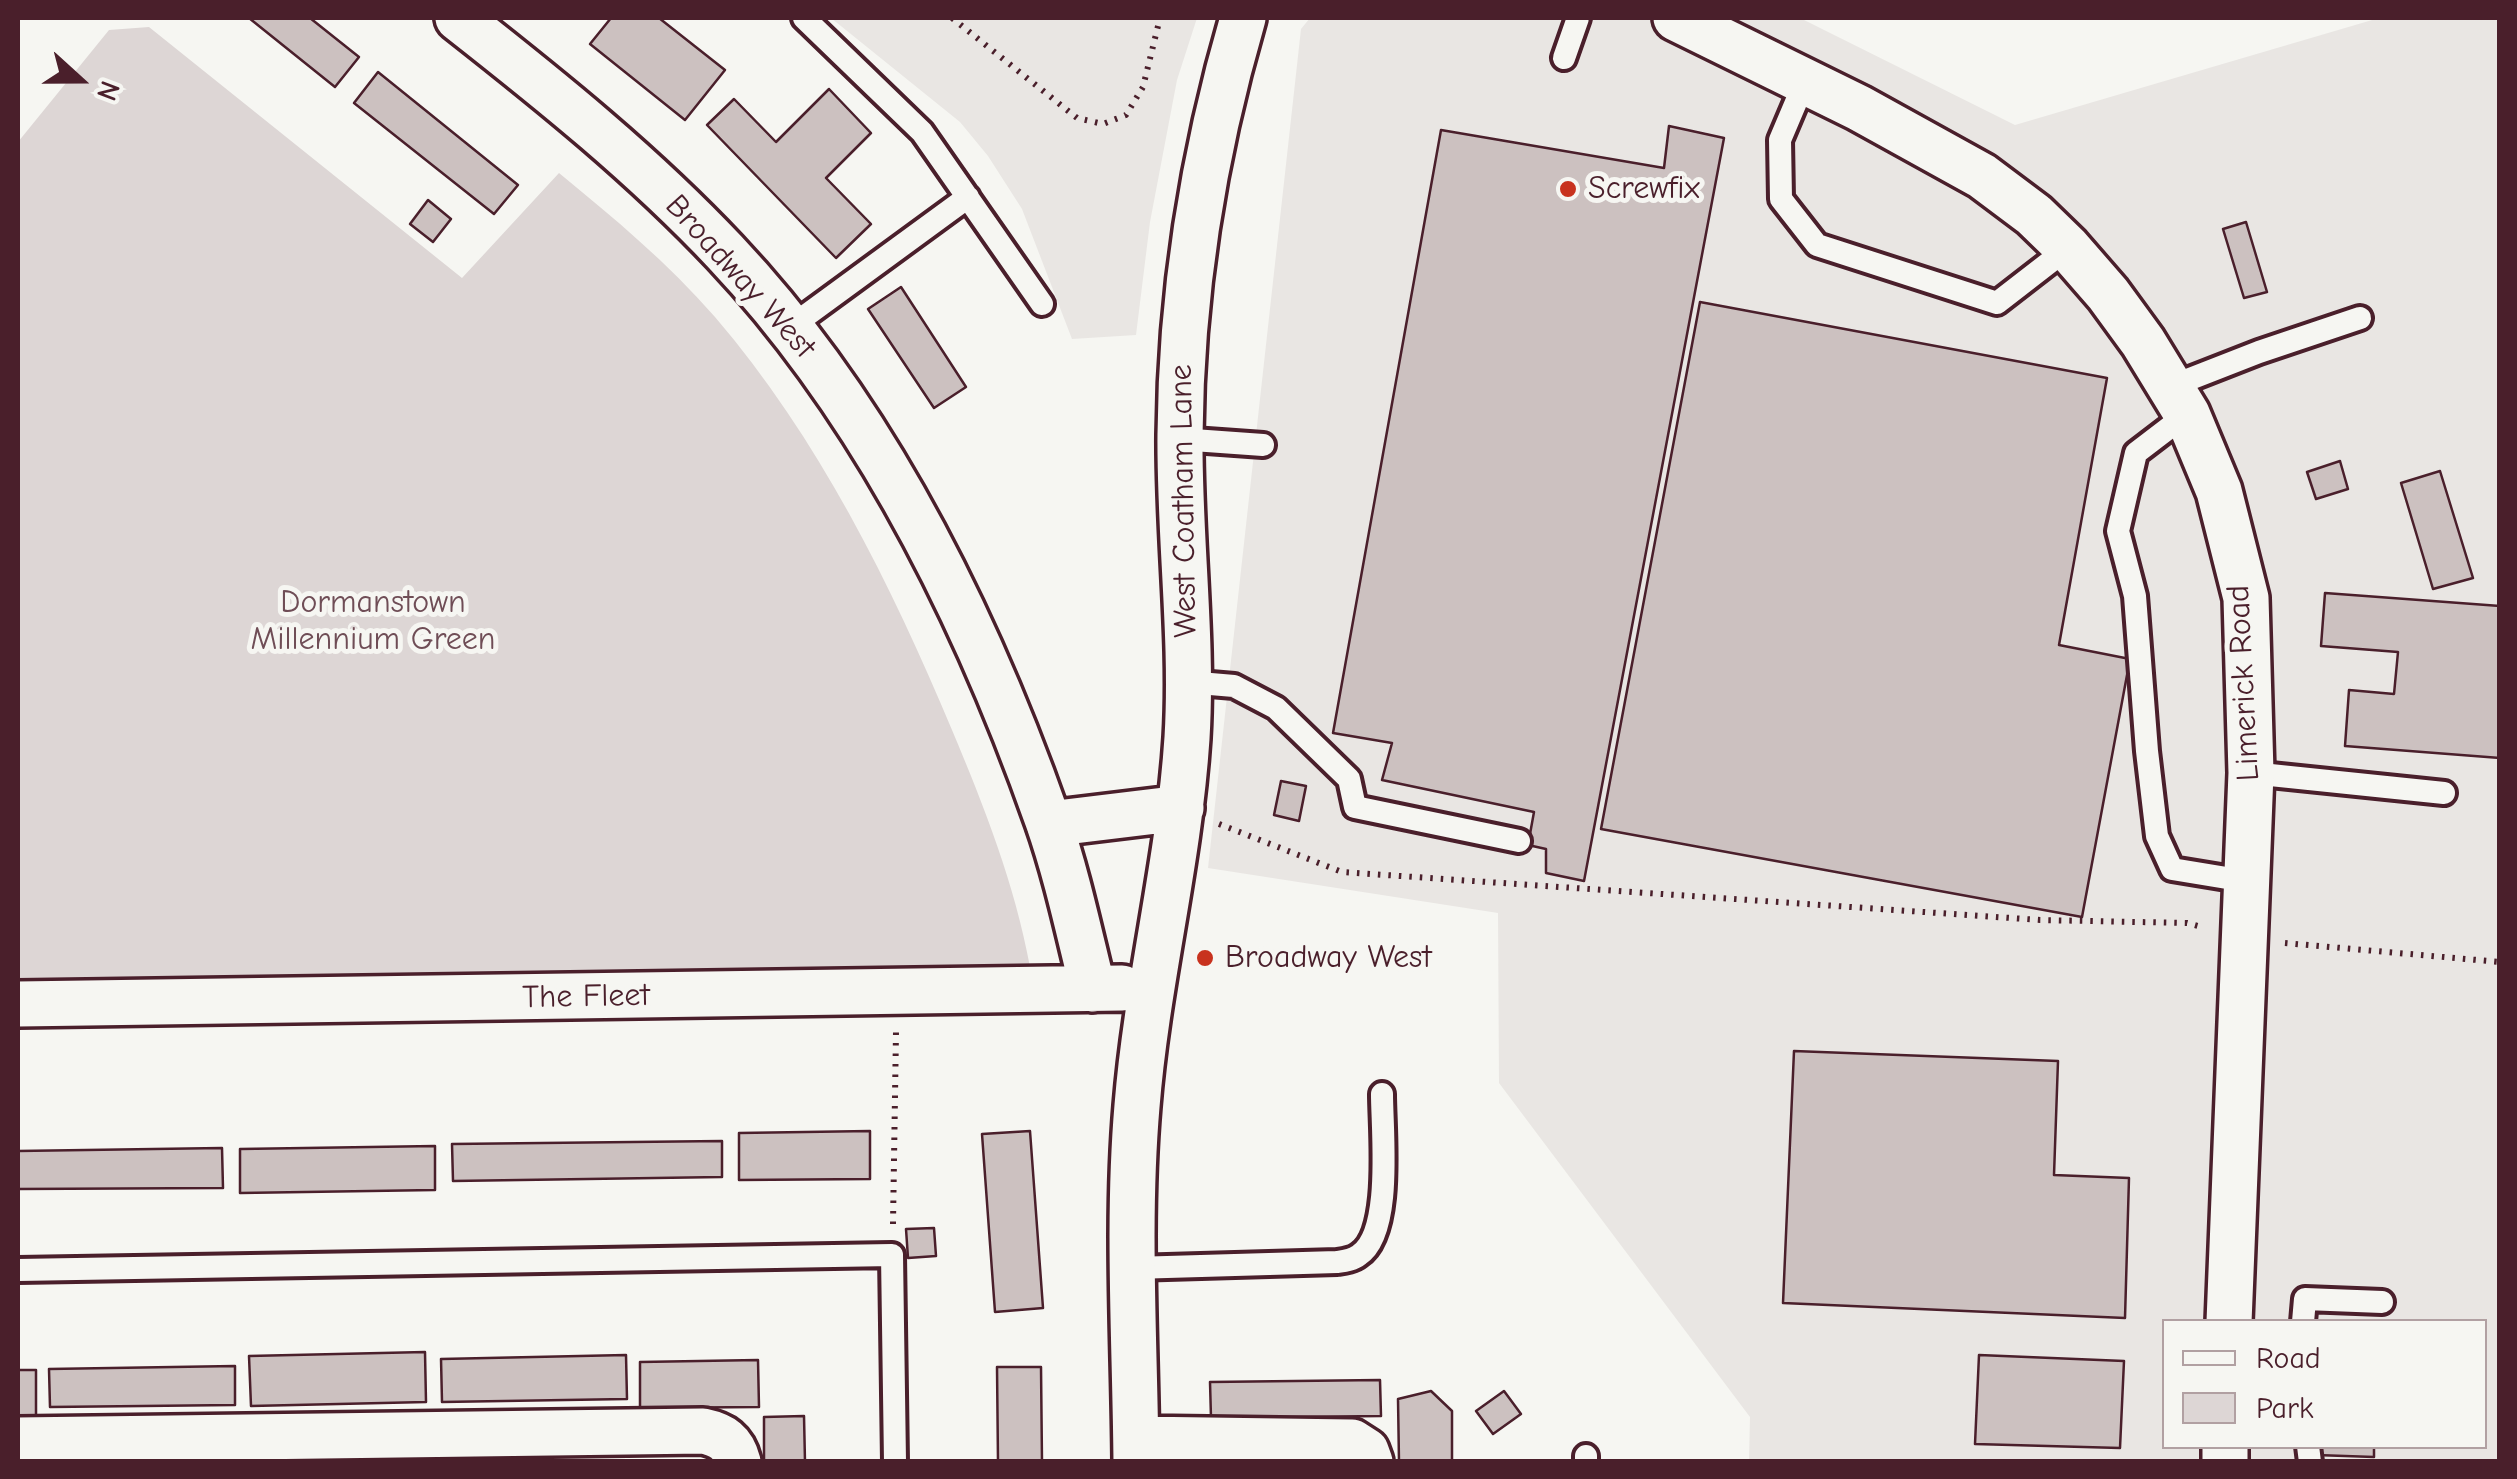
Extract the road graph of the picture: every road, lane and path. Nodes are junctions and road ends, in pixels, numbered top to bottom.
1 (458, 18) edge
2 (804, 18) edge
3 (952, 18) edge
4 (1160, 18) edge
5 (1243, 18) edge
6 (1578, 18) edge
7 (1676, 18) edge
8 (1564, 58) dead end
9 (1805, 81) junction
10 (968, 197) junction
11 (2068, 248) junction
12 (1042, 304) dead end
13 (2360, 318) dead end
14 (790, 328) junction
15 (2179, 400) junction
16 (1180, 439) junction
17 (1263, 444) dead end
18 (1187, 682) junction
19 (2250, 773) junction
20 (2444, 793) dead end
21 (1180, 808) junction
22 (1049, 824) junction
23 (1519, 841) dead end
24 (2245, 881) junction
25 (2243, 939) junction
26 (2500, 962) edge
27 (1154, 988) junction
28 (1094, 989) junction
29 (896, 993) junction
30 (18, 1004) edge
31 (1382, 1094) dead end
32 (892, 1255) junction
33 (1133, 1268) junction
34 (18, 1270) edge
35 (2382, 1302) dead end
36 (2230, 1319) edge
37 (2303, 1319) edge
38 (18, 1440) edge
39 (348, 1449) edge
40 (1136, 1450) edge
41 (738, 1462) edge
42 (894, 1462) edge
43 (1370, 1462) edge

1 - 14 street, Broadway West
2 - 10 lane
3 - 4 path
5 - 16 street, West Coatham Lane
6 - 8 lane
7 - 9 street, Limerick Road
9 - 11 street, Limerick Road
9 - 11 lane
10 - 12 lane
10 - 14 lane
11 - 15 street, Limerick Road
13 - 15 lane
14 - 22 street, Broadway West
15 - 19 street, Limerick Road
15 - 24 lane
16 - 17 lane
16 - 18 street, West Coatham Lane
18 - 21 street, West Coatham Lane
18 - 23 lane
19 - 20 lane
19 - 24 street, Limerick Road
21 - 22 street
21 - 25 path
21 - 27 street, West Coatham Lane
22 - 28 street, Broadway West
24 - 25 street, Limerick Road
25 - 26 path
25 - 36 street, Limerick Road
27 - 28 street, The Fleet
27 - 33 street
28 - 29 street, The Fleet
29 - 30 street, The Fleet
29 - 32 path
31 - 33 lane
32 - 34 lane
32 - 42 lane
33 - 40 street
35 - 37 lane
38 - 39 street
39 - 41 street
40 - 43 street

